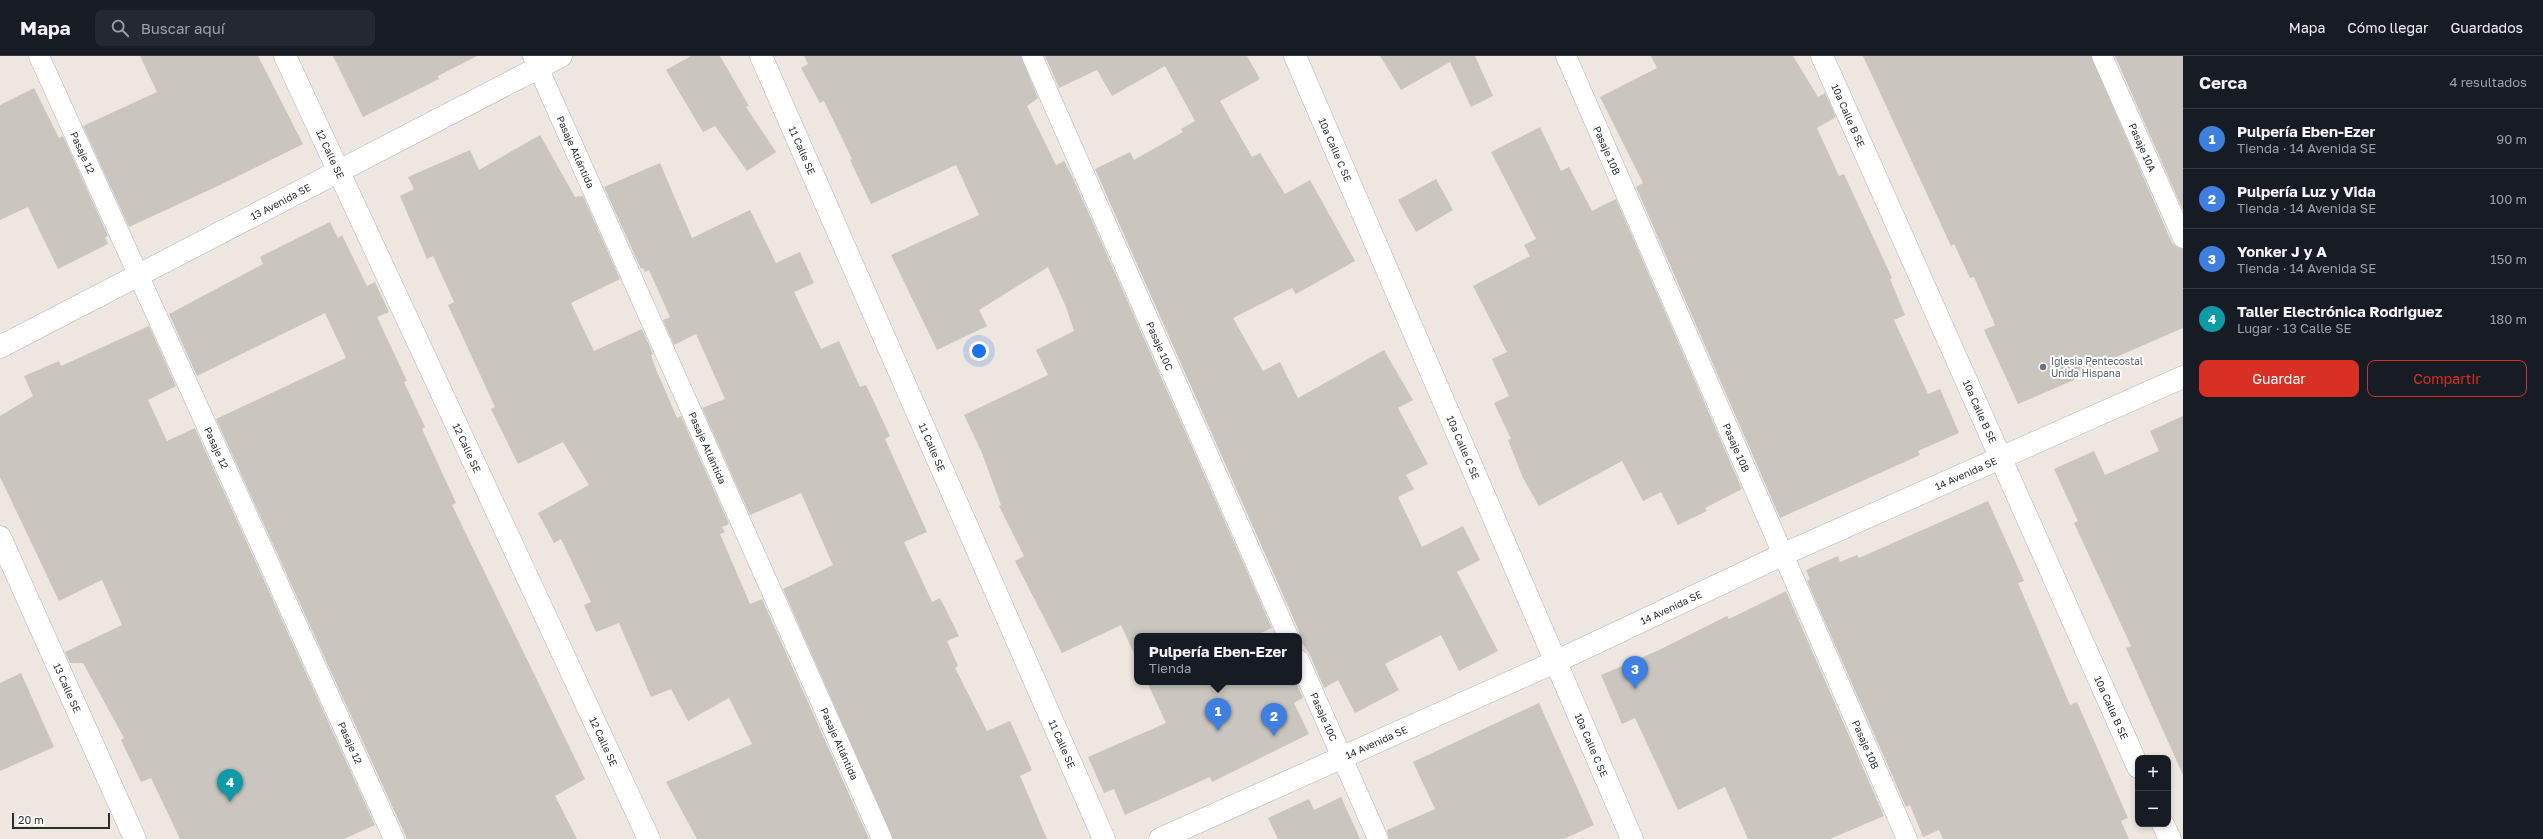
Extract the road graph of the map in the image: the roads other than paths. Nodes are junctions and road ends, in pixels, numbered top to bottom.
1 (39, 56) edge
2 (285, 56) edge
3 (561, 56) edge
4 (761, 56) edge
5 (1032, 56) edge
6 (1295, 56) edge
7 (1566, 56) edge
8 (1822, 56) edge
9 (2102, 56) edge
10 (535, 62) edge
11 (338, 172) junction
12 (2183, 238) edge
13 (138, 275) junction
14 (0, 347) edge
15 (2183, 377) edge
16 (2000, 458) junction
17 (0, 537) edge
18 (1784, 554) junction
19 (1287, 633) edge
20 (1555, 662) junction
21 (1302, 667) edge
22 (1342, 758) junction
23 (2135, 760) edge
24 (2164, 827) edge
25 (135, 839) edge
26 (394, 839) edge
27 (649, 839) edge
28 (882, 839) edge
29 (1104, 839) edge
30 (1160, 839) edge
31 (1378, 839) edge
32 (1632, 839) edge
33 (1907, 839) edge
34 (2170, 839) edge

1 - 13 lane, Pasaje 12
2 - 11 street, 12 Calle SE
3 - 10 street, 13 Avenida SE
4 - 29 street, 11 Calle SE
5 - 19 lane, Pasaje 10C
6 - 20 street, 10a Calle C SE
7 - 18 lane, Pasaje 10B
8 - 16 street, 10a Calle B SE
9 - 12 lane, Pasaje 10A
10 - 11 street, 13 Avenida SE
10 - 28 lane, Pasaje Atlántida
11 - 13 street, 13 Avenida SE
11 - 27 street, 12 Calle SE
13 - 14 street, 13 Avenida SE
13 - 26 lane, Pasaje 12
15 - 16 street, 14 Avenida SE
16 - 18 street, 14 Avenida SE
16 - 23 street, 10a Calle B SE
17 - 25 street, 13 Calle SE
18 - 20 street, 14 Avenida SE
18 - 33 lane, Pasaje 10B
20 - 22 street, 14 Avenida SE
20 - 32 street, 10a Calle C SE
21 - 22 lane, Pasaje 10C
22 - 30 street, 14 Avenida SE
22 - 31 lane, Pasaje 10C
24 - 34 street

